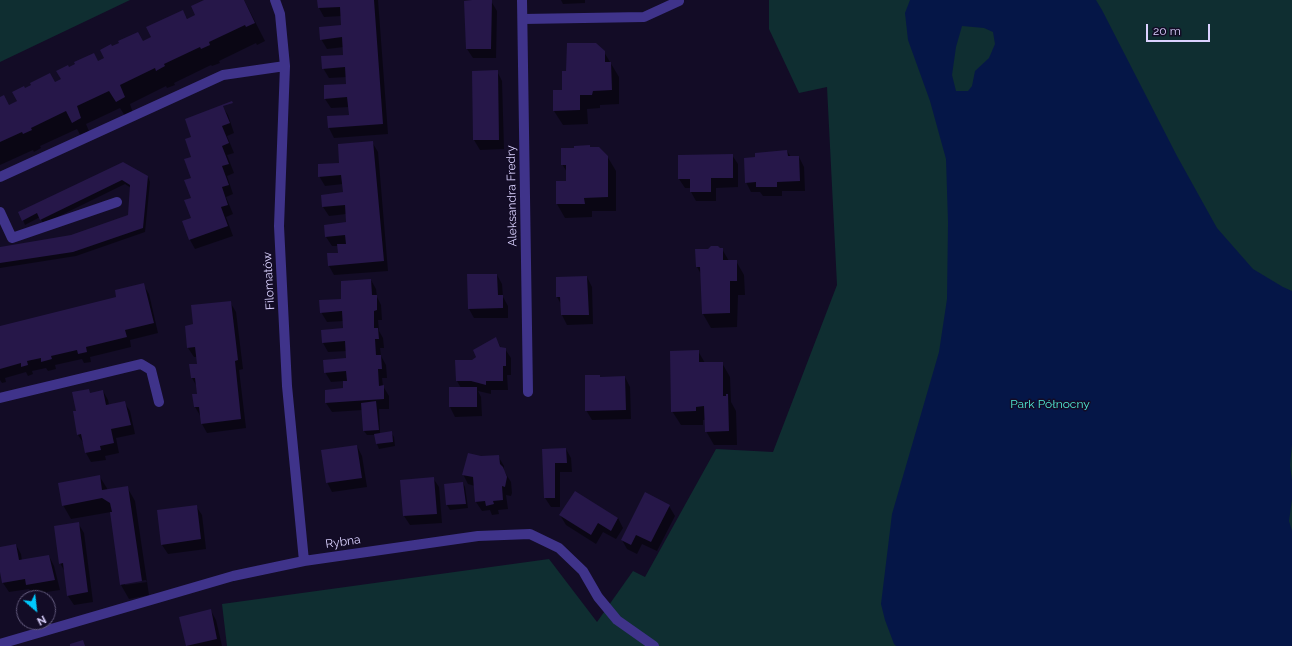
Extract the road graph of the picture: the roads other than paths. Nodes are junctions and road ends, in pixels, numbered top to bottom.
1 (275, 0) edge
2 (522, 0) edge
3 (679, 1) dead end
4 (523, 19) junction
5 (285, 66) junction
6 (0, 177) edge
7 (117, 202) dead end
8 (0, 212) edge
9 (528, 392) dead end
10 (0, 398) edge
11 (159, 402) dead end
12 (304, 561) junction
13 (12, 643) edge
14 (0, 644) edge
15 (654, 646) edge

1 - 5 street, Filomatów
2 - 4 street, Aleksandra Fredry
3 - 4 street
4 - 9 street, Aleksandra Fredry
5 - 6 street
5 - 12 street, Filomatów
7 - 8 street
10 - 11 street
12 - 13 street, Rybna
12 - 15 street, Rybna
13 - 14 street, Rybna

